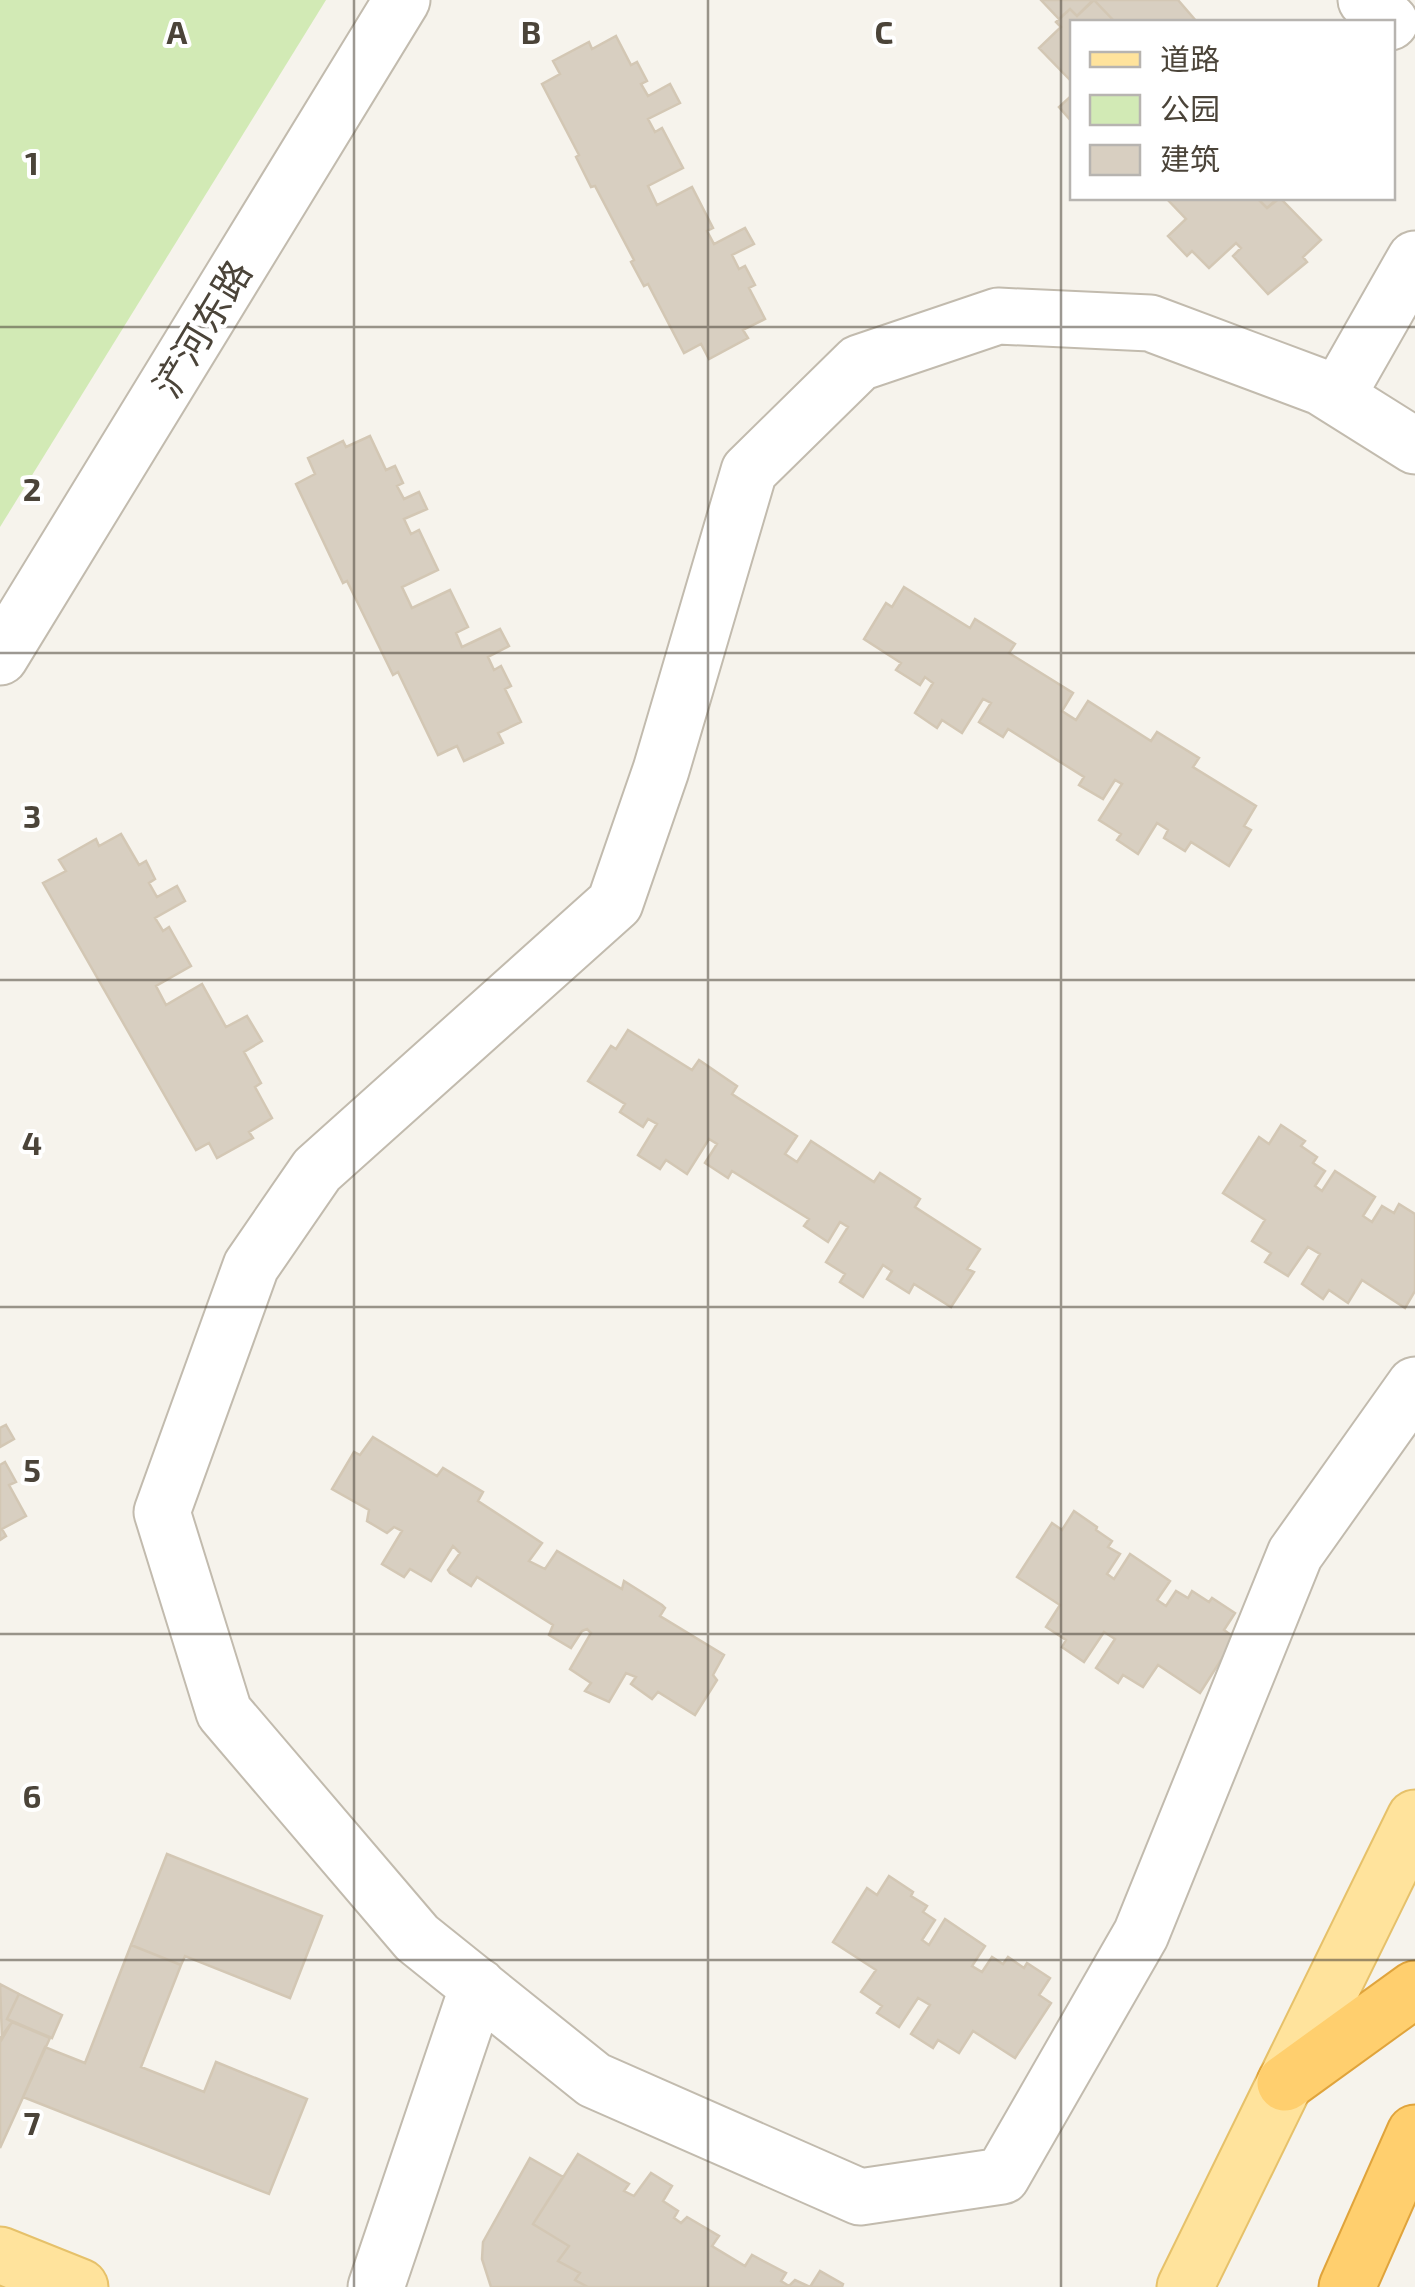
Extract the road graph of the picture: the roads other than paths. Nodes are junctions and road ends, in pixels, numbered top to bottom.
1 (402, 0) edge
2 (1366, 0) edge
3 (1387, 20) edge
4 (1395, 28) edge
5 (1415, 46) edge
6 (1415, 258) edge
7 (1336, 396) junction
8 (1415, 446) edge
9 (0, 657) edge
10 (1415, 1385) edge
11 (1415, 1818) edge
12 (478, 1986) junction
13 (1415, 1989) edge
14 (1285, 2083) junction
15 (1415, 2133) edge
16 (0, 2255) edge
17 (80, 2287) edge
18 (376, 2287) edge
19 (1185, 2287) edge
20 (1347, 2287) edge

1 - 9 street, 浐河东路
2 - 3 street
4 - 5 street
6 - 7 street
7 - 8 street
7 - 12 street
10 - 12 street
11 - 14 main road
12 - 18 street
13 - 14 highway
14 - 19 main road
15 - 20 highway
16 - 17 main road

